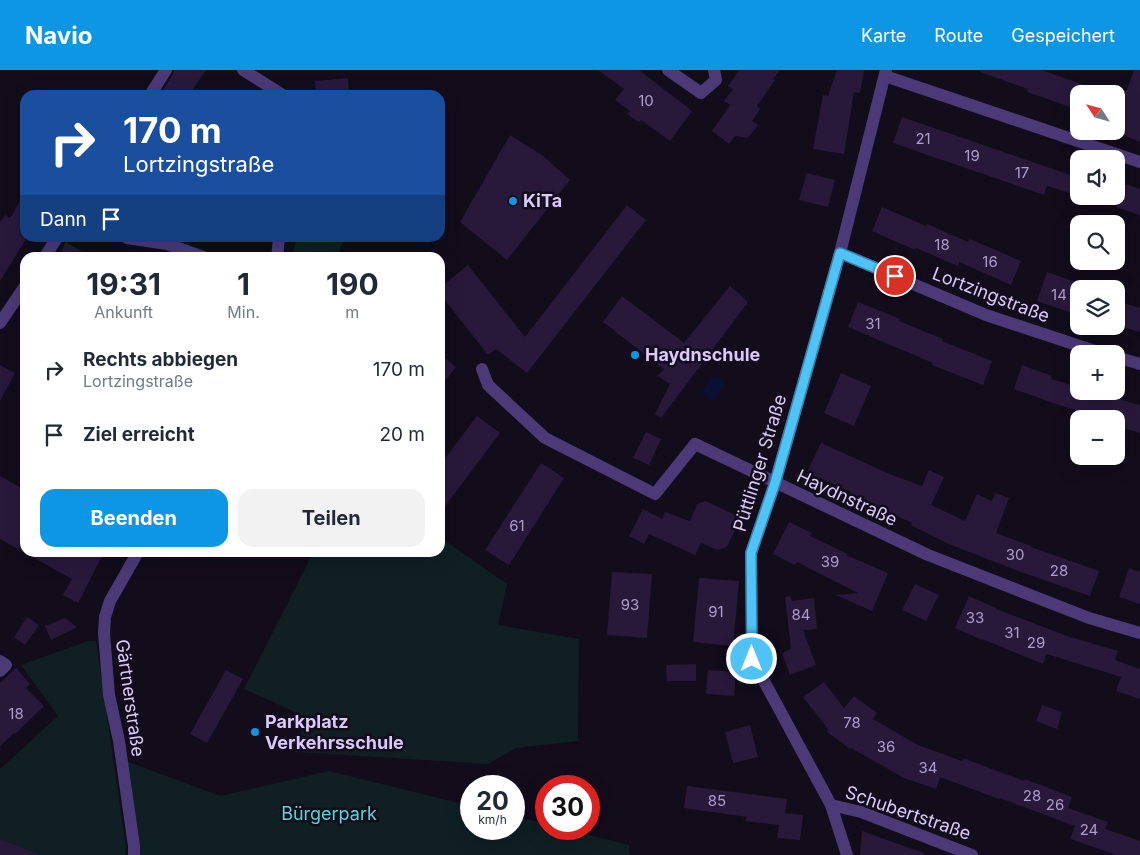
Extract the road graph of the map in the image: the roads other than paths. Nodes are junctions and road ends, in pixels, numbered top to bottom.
1 (166, 70) edge
2 (243, 70) edge
3 (668, 70) edge
4 (714, 70) edge
5 (885, 73) edge
6 (153, 90) edge
7 (275, 90) edge
8 (1140, 162) edge
9 (153, 242) edge
10 (189, 252) edge
11 (840, 253) junction
12 (20, 293) edge
13 (0, 323) edge
14 (1077, 345) edge
15 (1125, 360) edge
16 (1140, 364) edge
17 (482, 369) dead end
18 (775, 483) junction
19 (135, 557) edge
20 (1140, 634) edge
21 (0, 661) edge
22 (0, 671) edge
23 (831, 805) junction
24 (134, 855) edge
25 (847, 855) edge
26 (972, 855) edge

1 - 6 street
2 - 7 street
3 - 4 street
5 - 8 street
5 - 11 street, Püttlinger Straße
9 - 10 street
11 - 14 street, Lortzingstraße
11 - 18 street, Püttlinger Straße
12 - 13 street
15 - 16 street
17 - 18 street, Haydnstraße
18 - 20 street, Haydnstraße
18 - 23 street, Püttlinger Straße
19 - 24 street, Gärtnerstraße
21 - 22 street
23 - 25 street, Püttlinger Straße
23 - 26 street, Schubertstraße

